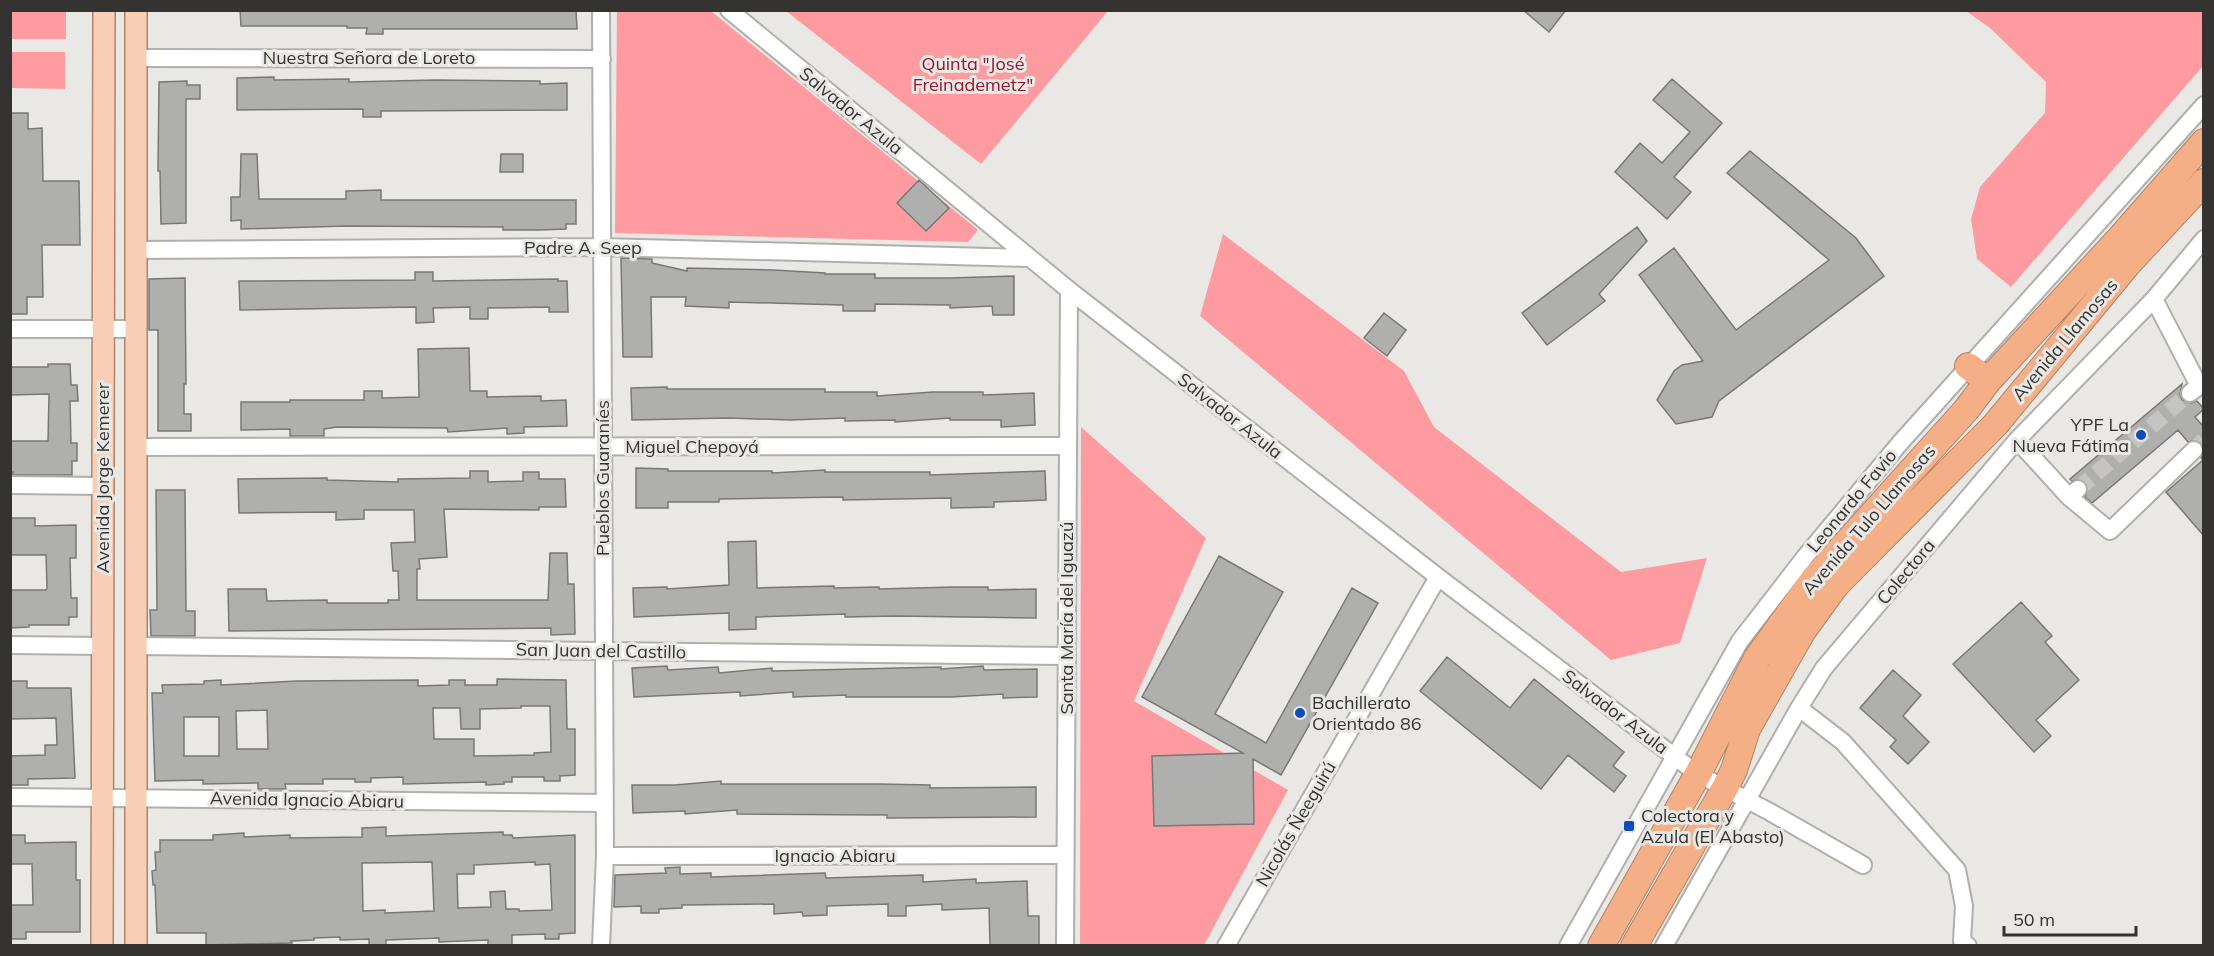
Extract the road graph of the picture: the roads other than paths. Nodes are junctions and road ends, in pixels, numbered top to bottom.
1 (104, 10) edge
2 (136, 10) edge
3 (602, 10) edge
4 (729, 10) edge
5 (137, 58) junction
6 (602, 59) junction
7 (2204, 105) edge
8 (2204, 142) edge
9 (2204, 182) edge
10 (2204, 239) edge
11 (602, 247) junction
12 (136, 250) junction
13 (1030, 258) junction
14 (1069, 290) junction
15 (2154, 299) junction
16 (10, 329) edge
17 (103, 329) junction
18 (136, 329) junction
19 (1978, 374) junction
20 (2197, 390) edge
21 (2017, 440) junction
22 (1068, 446) junction
23 (136, 447) junction
24 (603, 447) junction
25 (2194, 450) tunnel mouth
26 (10, 485) edge
27 (102, 486) junction
28 (1438, 577) junction
29 (10, 645) edge
30 (103, 646) junction
31 (136, 646) junction
32 (604, 651) junction
33 (1067, 656) junction
34 (1799, 708) junction
35 (1675, 757) junction
36 (1698, 774) junction
37 (1736, 794) junction
38 (10, 797) edge
39 (102, 798) junction
40 (135, 798) junction
41 (604, 803) junction
42 (1065, 855) junction
43 (605, 856) junction
44 (1863, 865) dead end
45 (102, 945) edge
46 (136, 945) edge
47 (601, 945) edge
48 (1065, 945) edge
49 (1226, 945) edge
50 (1568, 945) edge
51 (1601, 945) edge
52 (1634, 945) edge
53 (1664, 945) edge
54 (1968, 945) edge

1 - 17 main road, Avenida Jorge Kemerer
2 - 5 main road, Avenida Jorge Kemerer
3 - 6 street, Pueblos Guaraníes
4 - 13 street, Salvador Azula
5 - 6 street, Nuestra Señora de Loreto
5 - 12 main road, Avenida Jorge Kemerer
6 - 11 street, Pueblos Guaraníes
7 - 19 street, Leonardo Favio
8 - 19 highway, Avenida Tulo Llamosas
9 - 37 highway, Avenida Llamosas
10 - 15 street, Colectora
11 - 12 street, Padre A. Seep
11 - 13 street, Padre A. Seep
11 - 24 street, Pueblos Guaraníes
12 - 18 main road, Avenida Jorge Kemerer
13 - 14 street, Salvador Azula
14 - 22 street, Santa María del Iguazú
14 - 28 street, Salvador Azula
15 - 20 street
15 - 21 street, Colectora
16 - 17 street
17 - 18 street
17 - 27 main road, Avenida Jorge Kemerer
18 - 23 main road, Avenida Jorge Kemerer
19 - 35 street, Leonardo Favio
19 - 36 highway, Avenida Tulo Llamosas
21 - 25 street
21 - 34 street, Colectora
22 - 24 street, Miguel Chepoyá
22 - 33 street, Santa María del Iguazú
23 - 24 street, Miguel Chepoyá
23 - 31 main road, Avenida Jorge Kemerer
24 - 32 street, Pueblos Guaraníes
26 - 27 street
27 - 30 main road, Avenida Jorge Kemerer
28 - 35 street, Salvador Azula
28 - 49 street, Nicolás Ñeeguirú
29 - 30 street
30 - 39 main road, Avenida Jorge Kemerer
31 - 32 street, San Juan del Castillo
31 - 40 main road, Avenida Jorge Kemerer
32 - 33 street, San Juan del Castillo
32 - 41 street, Pueblos Guaraníes
33 - 42 street, Santa María del Iguazú
34 - 37 street, Colectora
34 - 54 street
35 - 36 street, Salvador Azula
35 - 50 street, Leonardo Favio
36 - 37 street, Salvador Azula
36 - 51 highway, Avenida Tulo Llamosas
37 - 44 street, Salvador Azula
37 - 52 highway, Avenida Llamosas
37 - 53 street, Colectora
38 - 39 street, Avenida Ignacio Abiaru
39 - 40 street, Avenida Ignacio Abiaru
39 - 45 main road, Avenida Jorge Kemerer
40 - 41 street, Avenida Ignacio Abiaru
40 - 46 main road, Avenida Jorge Kemerer
41 - 43 street, Pueblos Guaraníes
42 - 43 street, Ignacio Abiaru
42 - 48 street, Santa María del Iguazú
43 - 47 street, Pueblos Guaraníes

